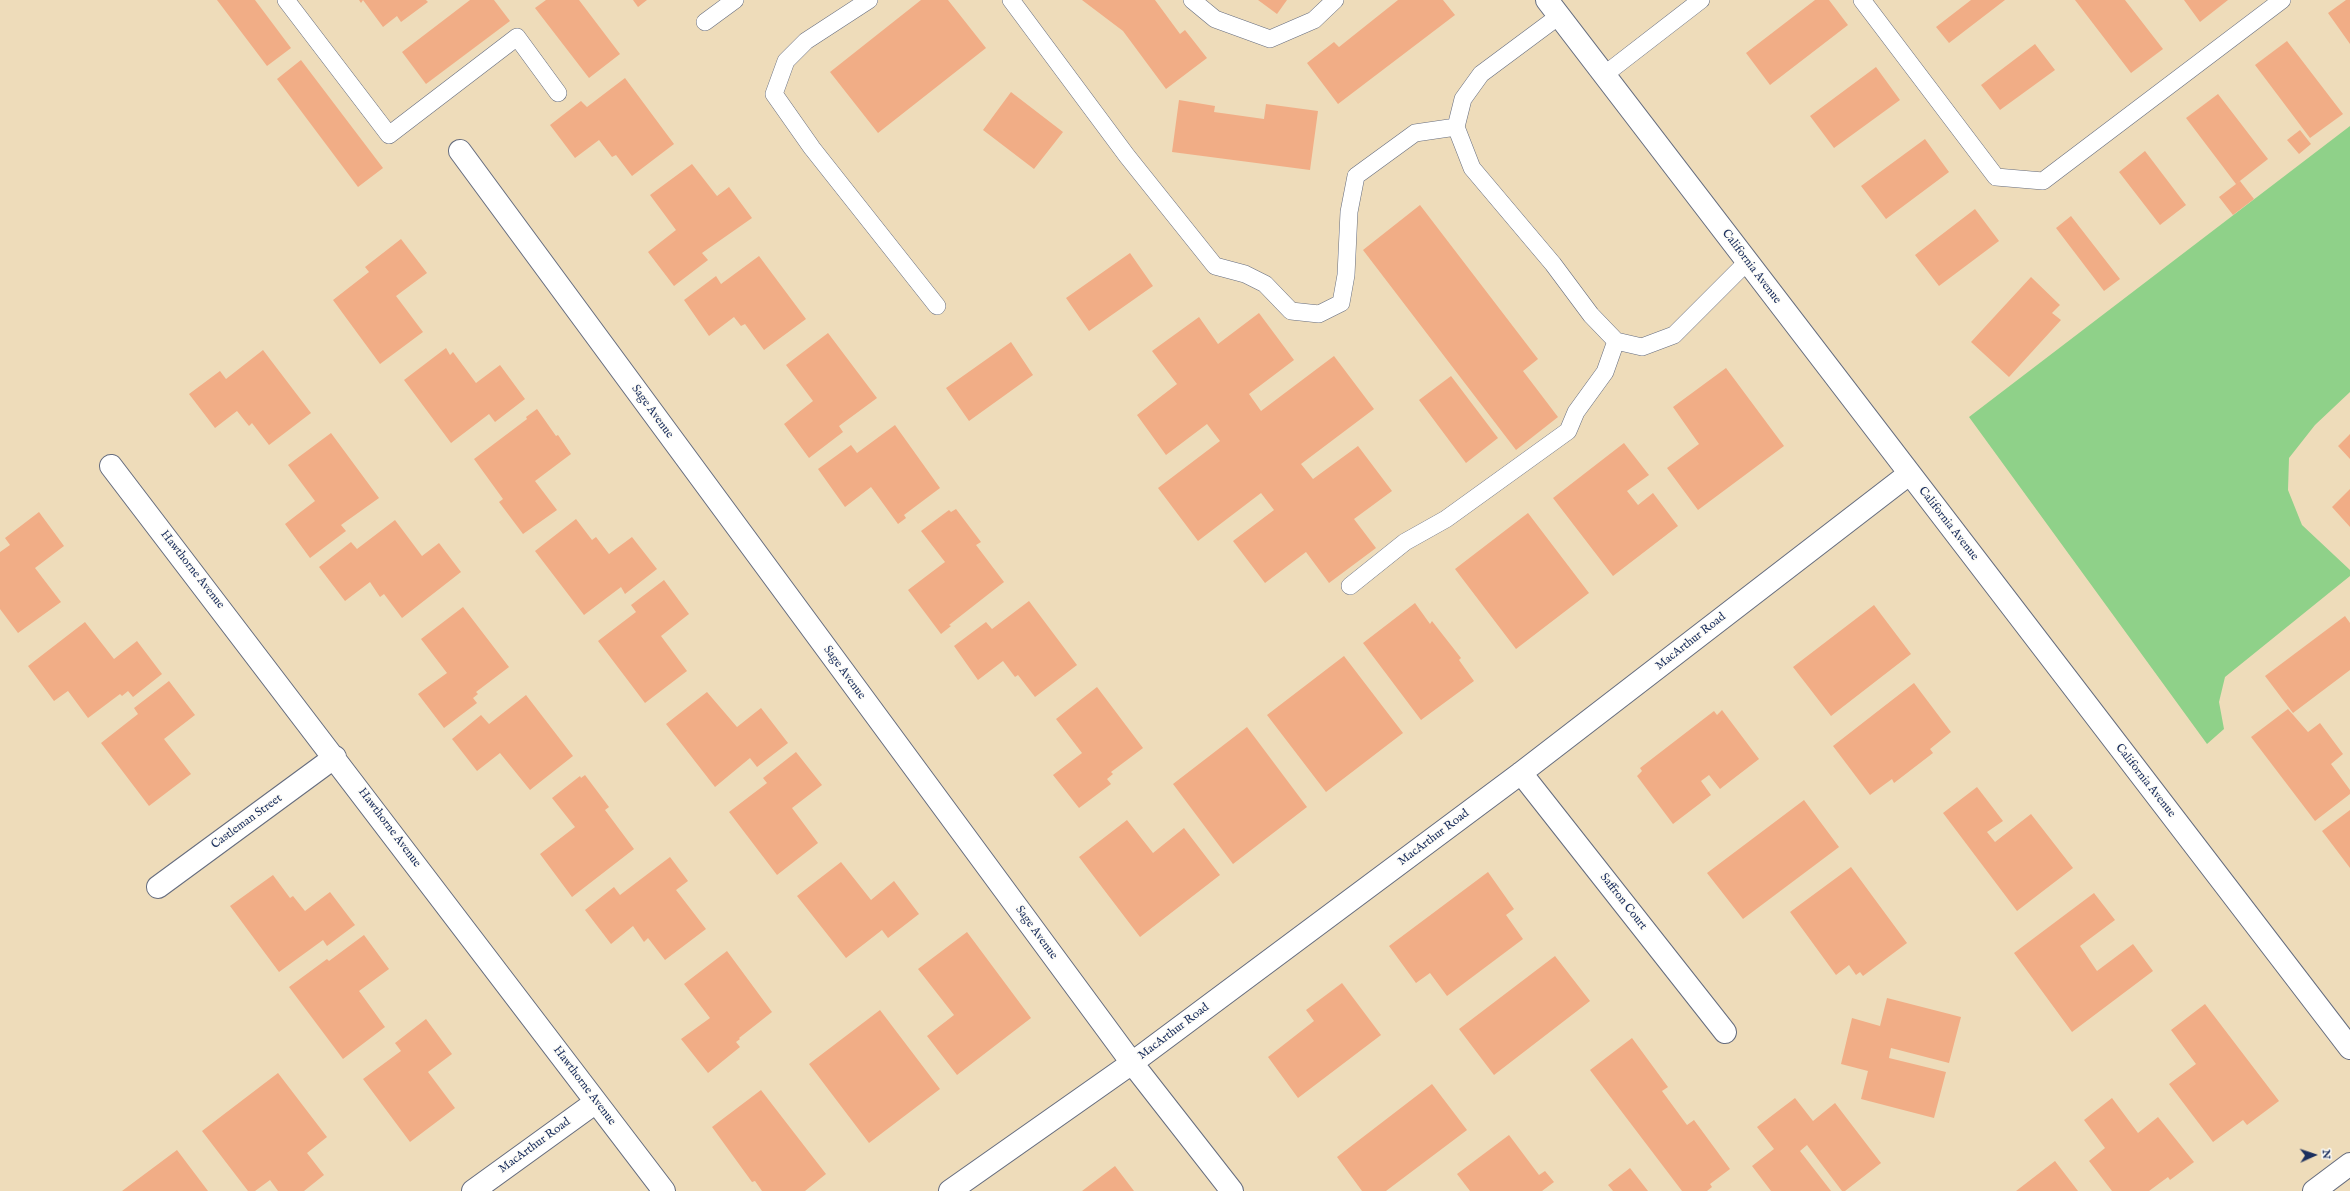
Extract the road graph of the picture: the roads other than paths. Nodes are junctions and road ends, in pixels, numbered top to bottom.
1 (286, 0) edge
2 (734, 0) edge
3 (869, 0) edge
4 (1011, 0) edge
5 (1192, 0) edge
6 (1335, 0) edge
7 (1701, 0) edge
8 (1862, 0) edge
9 (2282, 0) edge
10 (1553, 8) edge
11 (705, 22) dead end
12 (1604, 75) junction
13 (558, 93) dead end
14 (1456, 127) junction
15 (460, 151) dead end
16 (1747, 262) junction
17 (937, 306) dead end
18 (1616, 341) junction
19 (111, 466) dead end
20 (1909, 474) junction
21 (1350, 586) dead end
22 (335, 757) junction
23 (1521, 773) junction
24 (158, 887) dead end
25 (1725, 1032) dead end
26 (2350, 1048) edge
27 (1132, 1063) junction
28 (596, 1102) junction
29 (2350, 1164) edge
30 (473, 1191) edge
31 (664, 1191) edge
32 (950, 1191) edge
33 (1232, 1191) edge
34 (2314, 1191) edge

1 - 13 lane
2 - 11 lane
3 - 17 lane
4 - 14 lane
5 - 6 lane
7 - 12 lane
8 - 9 lane
10 - 12 street, California Avenue
10 - 14 lane
12 - 16 street, California Avenue
14 - 18 lane
15 - 27 street, Sage Avenue
16 - 18 lane
16 - 20 street, California Avenue
18 - 21 lane
19 - 22 street, Hawthorne Avenue
20 - 23 street, MacArthur Road
20 - 26 street, California Avenue
22 - 24 street, Castleman Street
22 - 28 street, Hawthorne Avenue
23 - 25 street, Saffron Court
23 - 27 street, MacArthur Road
27 - 32 street, MacArthur Road
27 - 33 street, Sage Avenue
28 - 30 street, MacArthur Road
28 - 31 street, Hawthorne Avenue
29 - 34 street

